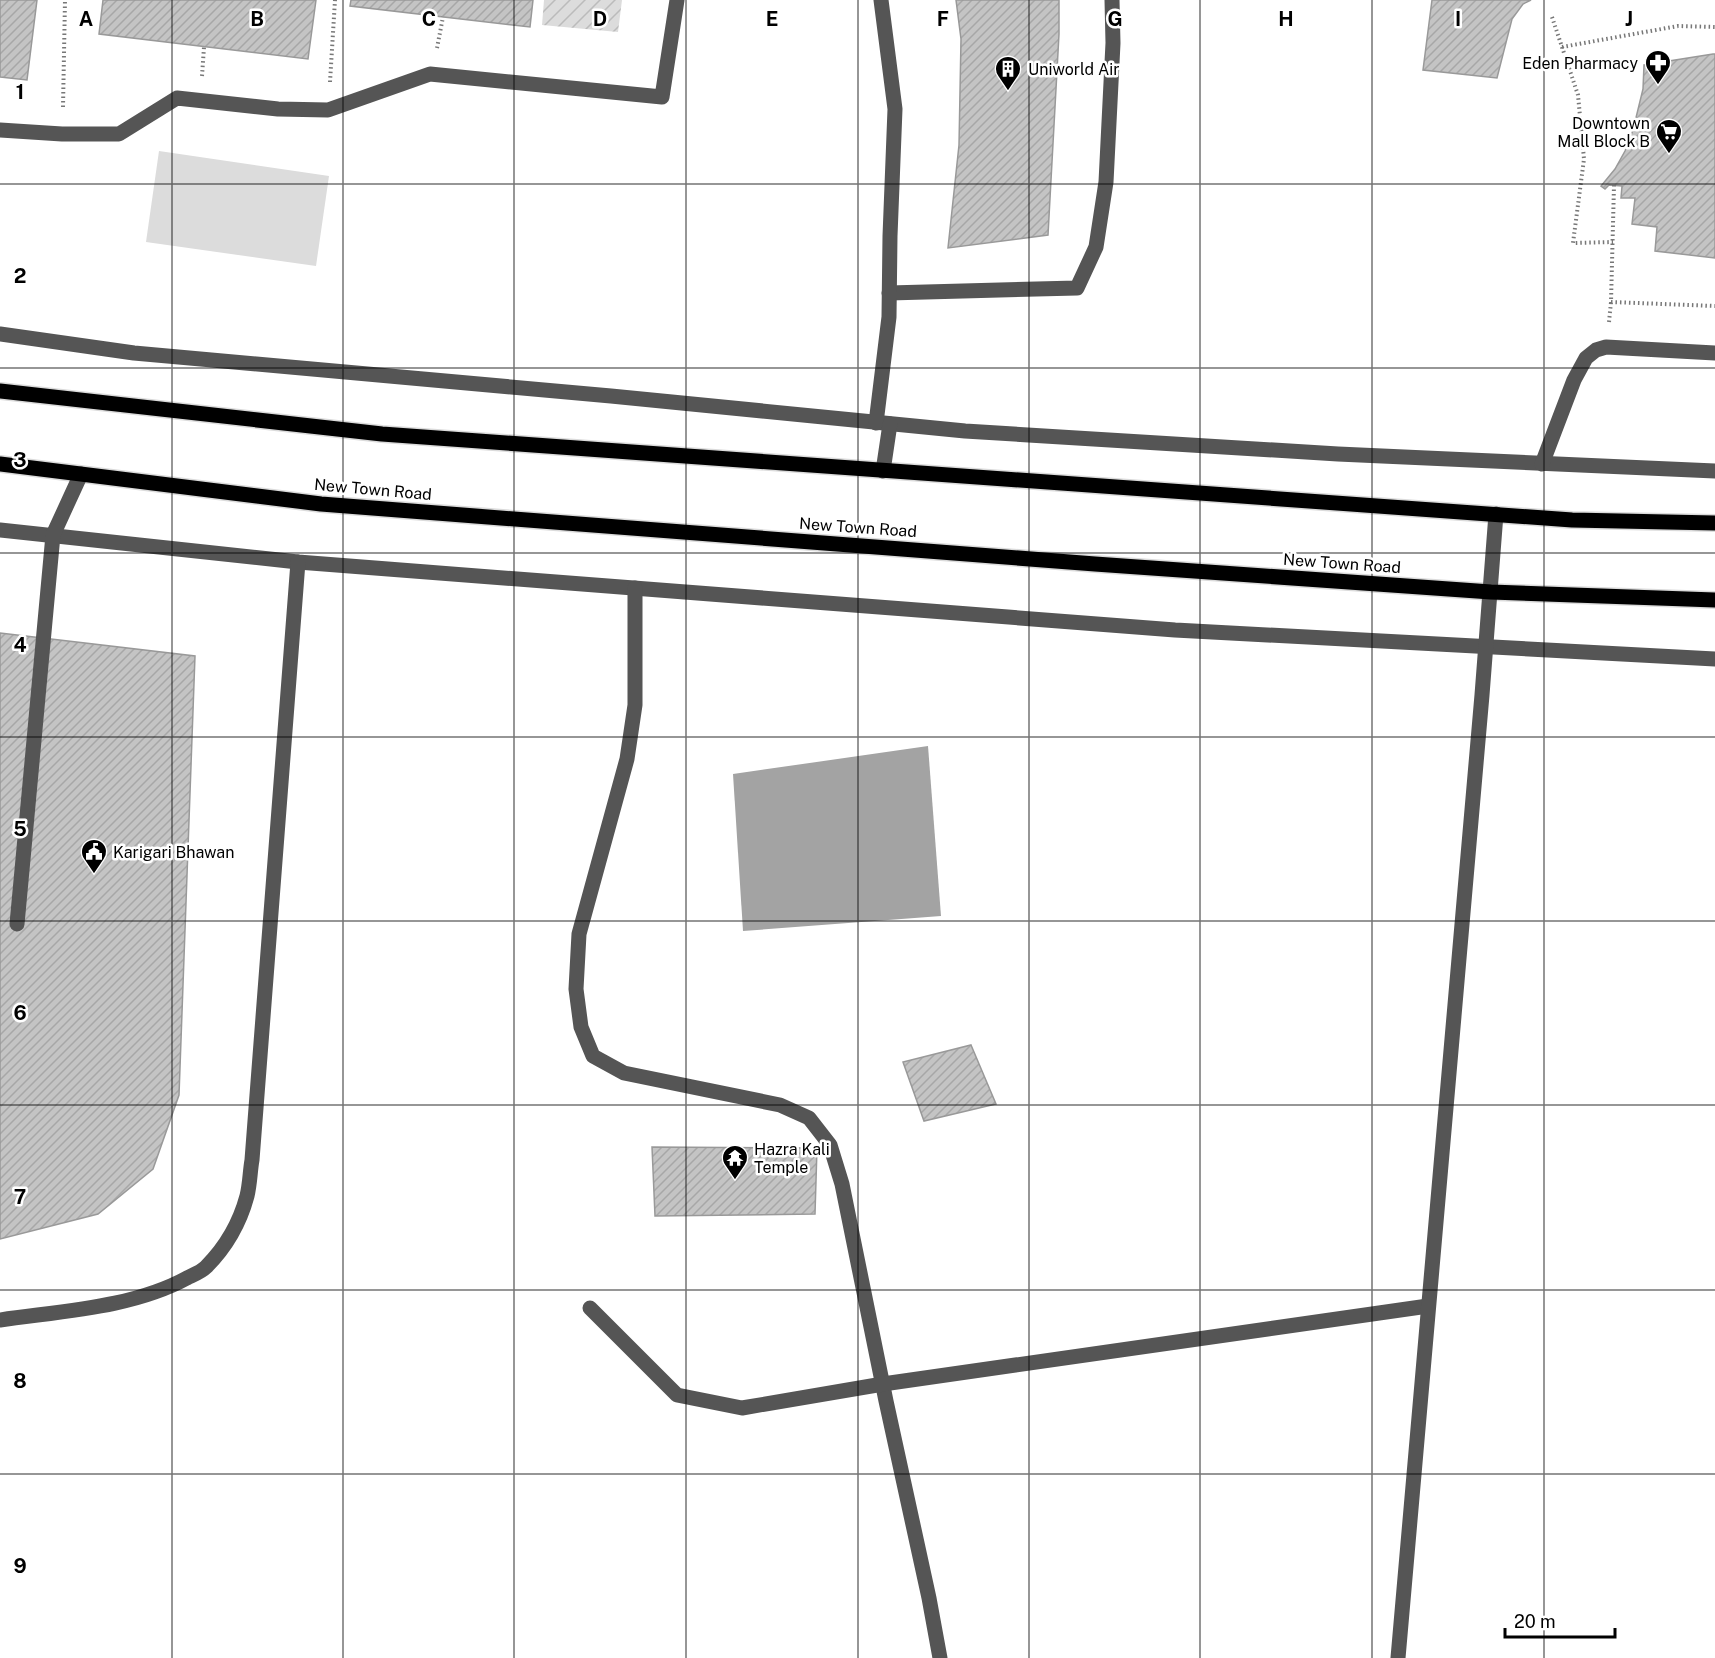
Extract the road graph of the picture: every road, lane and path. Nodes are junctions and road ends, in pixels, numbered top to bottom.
1 (65, 0) edge
2 (335, 0) edge
3 (677, 0) edge
4 (881, 0) edge
5 (1112, 0) edge
6 (443, 17) dead end
7 (1552, 17) dead end
8 (1715, 27) edge
9 (439, 41) dead end
10 (204, 47) dead end
11 (1562, 47) junction
12 (202, 71) dead end
13 (328, 110) junction
14 (0, 130) edge
15 (63, 134) junction
16 (1614, 185) dead end
17 (1613, 242) junction
18 (889, 293) junction
19 (1715, 306) edge
20 (0, 334) edge
21 (1715, 353) edge
22 (0, 391) edge
23 (883, 423) junction
24 (0, 464) edge
25 (1542, 464) junction
26 (883, 471) junction
27 (1715, 471) edge
28 (81, 474) junction
29 (1496, 514) junction
30 (1715, 523) edge
31 (0, 530) edge
32 (53, 535) junction
33 (298, 562) junction
34 (634, 588) junction
35 (1491, 591) junction
36 (1715, 600) edge
37 (1486, 645) junction
38 (1715, 659) edge
39 (17, 924) dead end
40 (1428, 1306) junction
41 (590, 1308) dead end
42 (0, 1320) edge
43 (883, 1384) junction
44 (940, 1658) edge
45 (1398, 1658) edge

1 - 15 path
2 - 13 path
3 - 13 street
4 - 18 street
5 - 18 street
6 - 9 path
7 - 11 path
8 - 11 path
10 - 12 path
11 - 17 path
13 - 15 street
14 - 15 street
16 - 17 path
17 - 19 path
18 - 23 street
20 - 23 street
21 - 25 street
22 - 26 main road
23 - 25 street
23 - 26 street
24 - 28 main road, New Town Road
25 - 27 street
26 - 29 main road
28 - 32 street
28 - 35 main road, New Town Road
29 - 30 main road
29 - 35 street
31 - 32 street
32 - 33 street
32 - 39 street
33 - 34 street
33 - 42 street
34 - 37 street
34 - 43 street
35 - 36 main road, New Town Road
35 - 37 street
37 - 38 street
37 - 40 street
40 - 43 street
40 - 45 street
41 - 43 street
43 - 44 street

